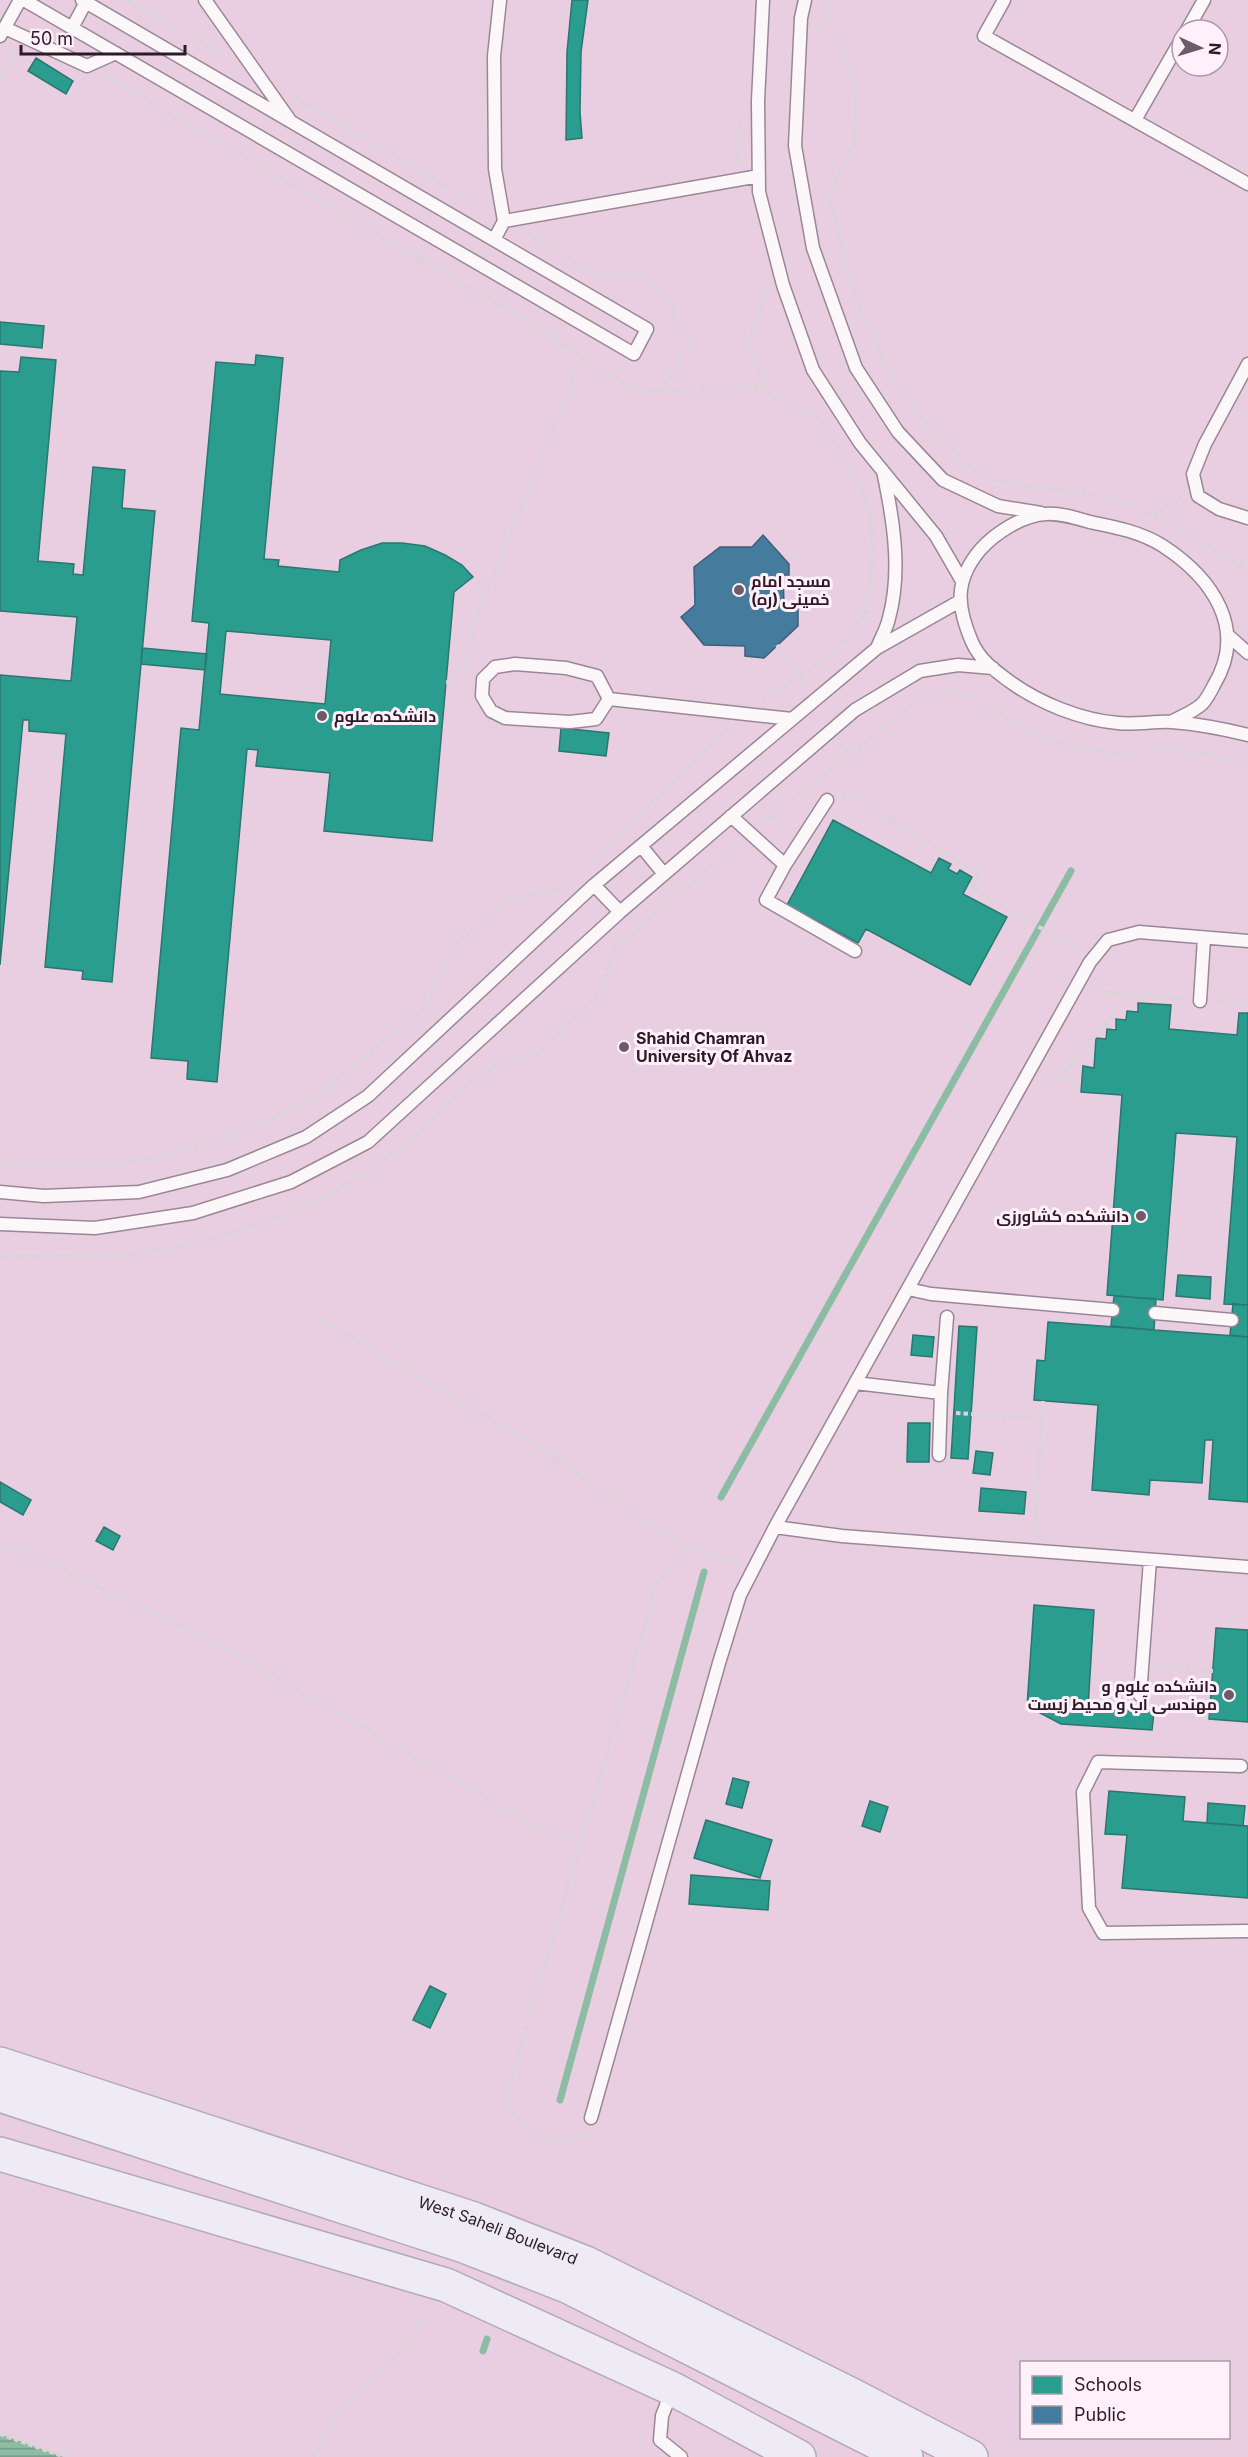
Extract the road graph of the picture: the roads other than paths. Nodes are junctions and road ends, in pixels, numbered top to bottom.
1 (22, 0) edge
2 (205, 0) edge
3 (500, 0) edge
4 (763, 0) edge
5 (805, 0) edge
6 (1004, 0) edge
7 (1204, 0) edge
8 (85, 1) edge
9 (1193, 18) edge
10 (72, 28) junction
11 (2, 32) edge
12 (116, 53) junction
13 (1170, 59) edge
14 (1135, 120) junction
15 (291, 122) junction
16 (759, 176) junction
17 (1248, 184) edge
18 (504, 220) junction
19 (494, 240) junction
20 (1248, 364) edge
21 (883, 470) junction
22 (1045, 514) junction
23 (1248, 518) edge
24 (962, 581) junction
25 (960, 601) junction
26 (1230, 637) junction
27 (877, 648) junction
28 (1248, 653) edge
29 (993, 668) junction
30 (609, 699) junction
31 (792, 719) junction
32 (1171, 722) junction
33 (1248, 735) edge
34 (827, 800) road end
35 (731, 816) junction
36 (641, 846) junction
37 (785, 865) junction
38 (664, 874) junction
39 (594, 885) junction
40 (620, 912) junction
41 (1204, 938) junction
42 (1248, 941) edge
43 (855, 951) dead end
44 (1200, 1000) road end
45 (0, 1192) edge
46 (0, 1224) edge
47 (908, 1289) junction
48 (1113, 1310) dead end
49 (1155, 1313) dead end
50 (947, 1317) dead end
51 (1232, 1320) dead end
52 (855, 1383) junction
53 (941, 1394) junction
54 (939, 1455) dead end
55 (775, 1527) junction
56 (1150, 1560) junction
57 (1248, 1567) edge
58 (1140, 1695) dead end
59 (1241, 1766) dead end
60 (1248, 1931) edge
61 (0, 2064) edge
62 (0, 2096) edge
63 (591, 2118) road end
64 (0, 2154) edge
65 (673, 2389) junction
66 (681, 2457) edge
67 (799, 2457) edge
68 (906, 2457) edge
69 (971, 2457) edge

1 - 10 lane
1 - 11 lane
2 - 15 lane
3 - 18 lane
4 - 16 lane
5 - 22 lane
6 - 14 lane
7 - 9 lane
8 - 10 lane
8 - 15 lane
10 - 12 lane
11 - 12 lane
12 - 19 lane
13 - 14 lane
14 - 17 lane
15 - 19 lane
16 - 18 lane
16 - 21 lane
18 - 19 lane
20 - 23 lane
21 - 24 lane
21 - 27 lane
22 - 24 lane
22 - 26 lane
24 - 25 lane
25 - 27 lane
25 - 29 lane
26 - 28 lane
26 - 32 lane
27 - 31 lane
29 - 32 lane
29 - 35 lane
30 - 30 lane
30 - 31 lane
31 - 36 lane
32 - 33 lane
34 - 37 lane
35 - 37 lane
35 - 38 lane
36 - 38 lane
36 - 39 lane
37 - 43 lane
38 - 40 lane
39 - 40 lane
39 - 45 lane
40 - 46 lane
41 - 42 lane
41 - 44 lane
41 - 47 lane
47 - 48 lane
47 - 52 lane
49 - 51 lane
50 - 53 lane
52 - 53 lane
52 - 55 lane
53 - 54 lane
55 - 56 lane
55 - 63 lane
56 - 57 lane
56 - 58 lane
59 - 60 lane
61 - 69 main road, West Saheli Boulevard
62 - 68 main road, West Saheli Boulevard
64 - 65 main road
65 - 66 lane
65 - 67 main road

